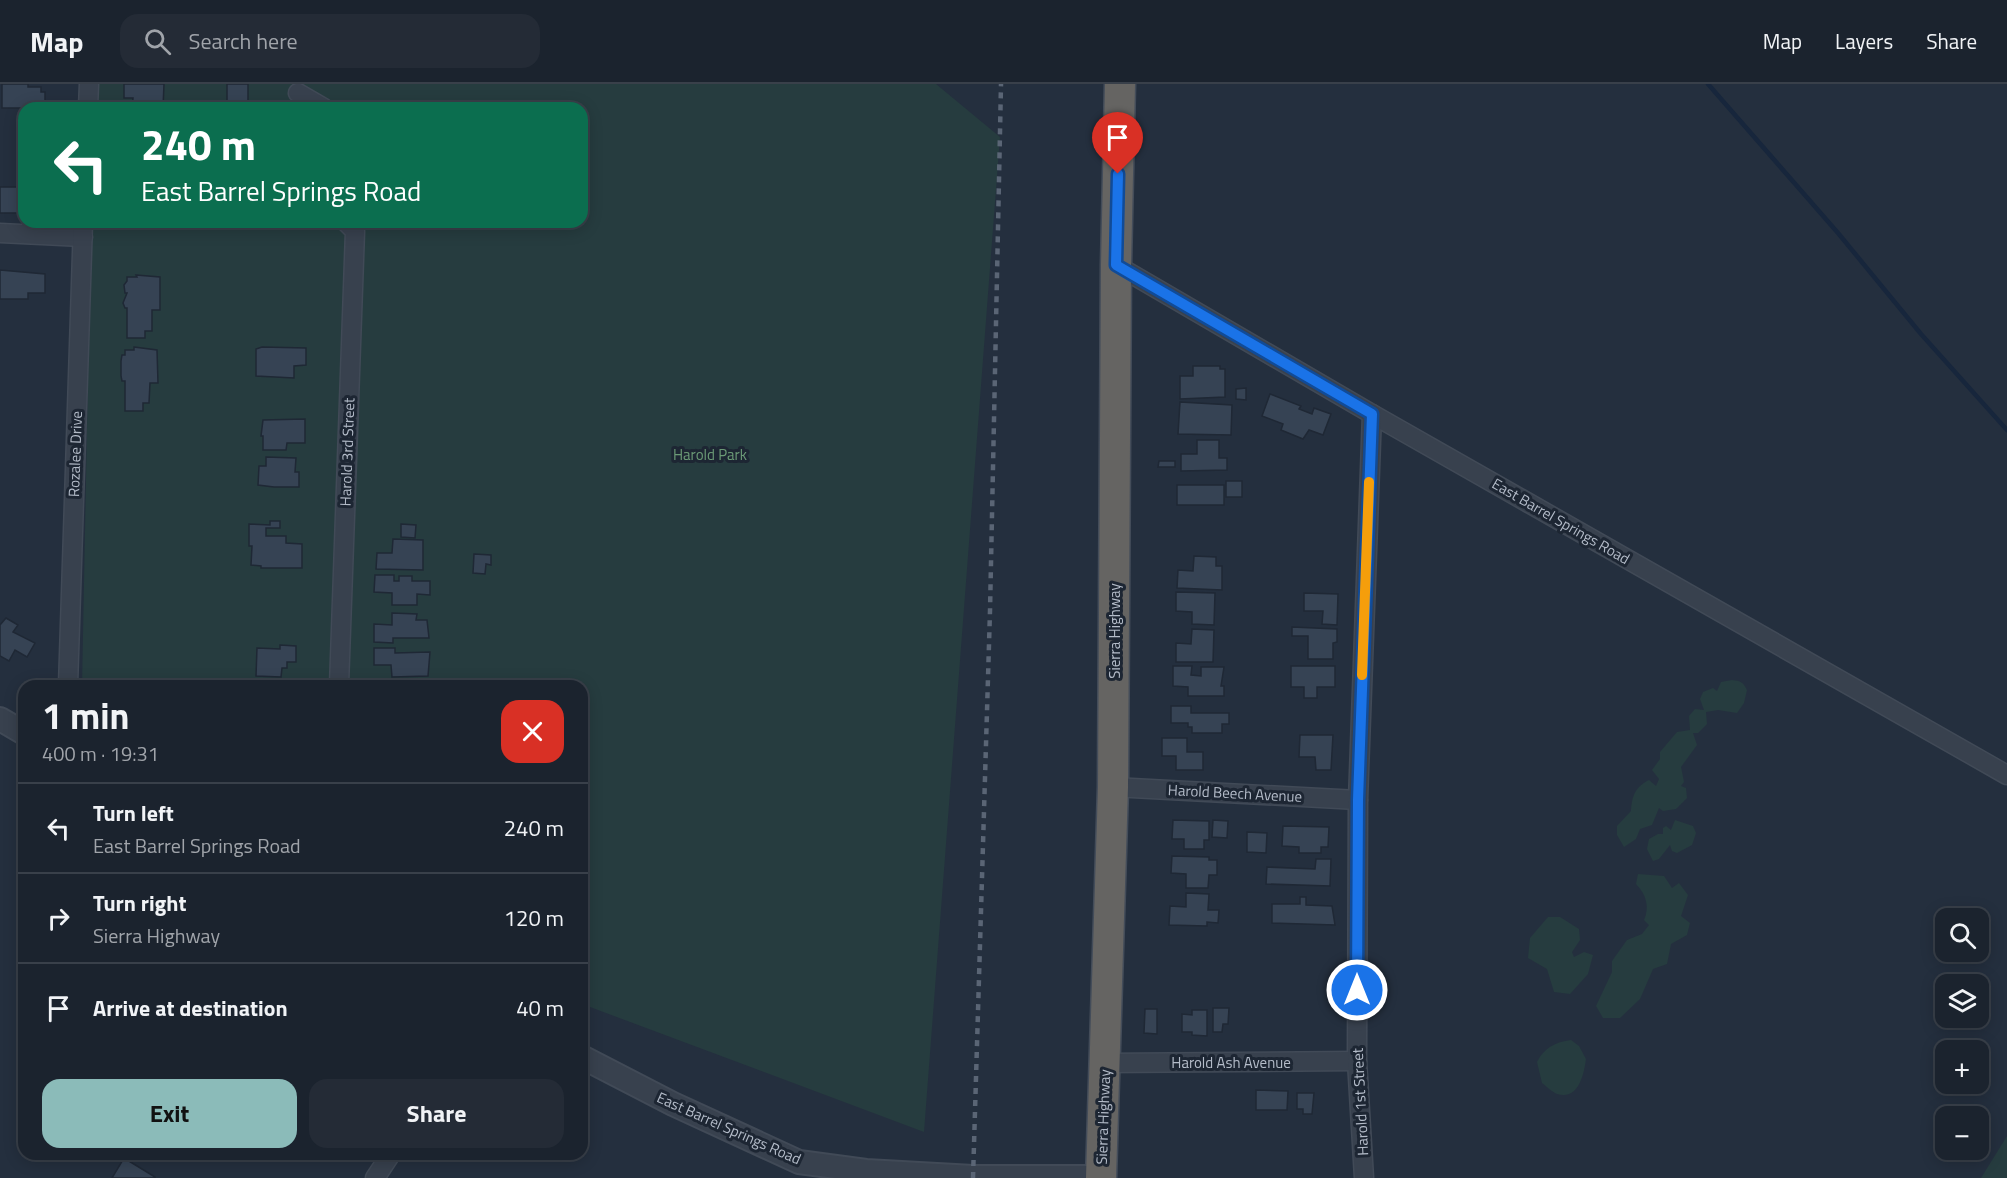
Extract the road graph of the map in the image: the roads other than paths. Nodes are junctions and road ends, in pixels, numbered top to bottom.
1 (89, 84) edge
2 (1120, 84) edge
3 (298, 93) dead end
4 (88, 102) edge
5 (314, 102) edge
6 (352, 228) edge
7 (83, 230) edge
8 (0, 233) edge
9 (1116, 265) junction
10 (1372, 414) junction
11 (68, 680) edge
12 (339, 680) edge
13 (0, 719) edge
14 (18, 730) edge
15 (2007, 775) edge
16 (1113, 787) junction
17 (1358, 800) junction
18 (588, 1060) edge
19 (1357, 1061) junction
20 (1105, 1063) junction
21 (387, 1160) edge
22 (375, 1178) edge
23 (1101, 1178) edge
24 (1364, 1178) edge

1 - 4 street
2 - 9 highway, Sierra Highway
3 - 5 street
6 - 12 street, Harold 3rd Street
7 - 8 street
7 - 11 street, Rozalee Drive
9 - 10 street, East Barrel Springs Road
9 - 16 highway, Sierra Highway
10 - 15 street, East Barrel Springs Road
10 - 17 street, Harold 1st Street
13 - 14 street
16 - 17 street, Harold Beech Avenue
16 - 20 highway, Sierra Highway
17 - 19 street, Harold 1st Street
18 - 23 street, East Barrel Springs Road
19 - 20 street, Harold Ash Avenue
19 - 24 street, Harold 1st Street
20 - 23 highway, Sierra Highway
21 - 22 street

